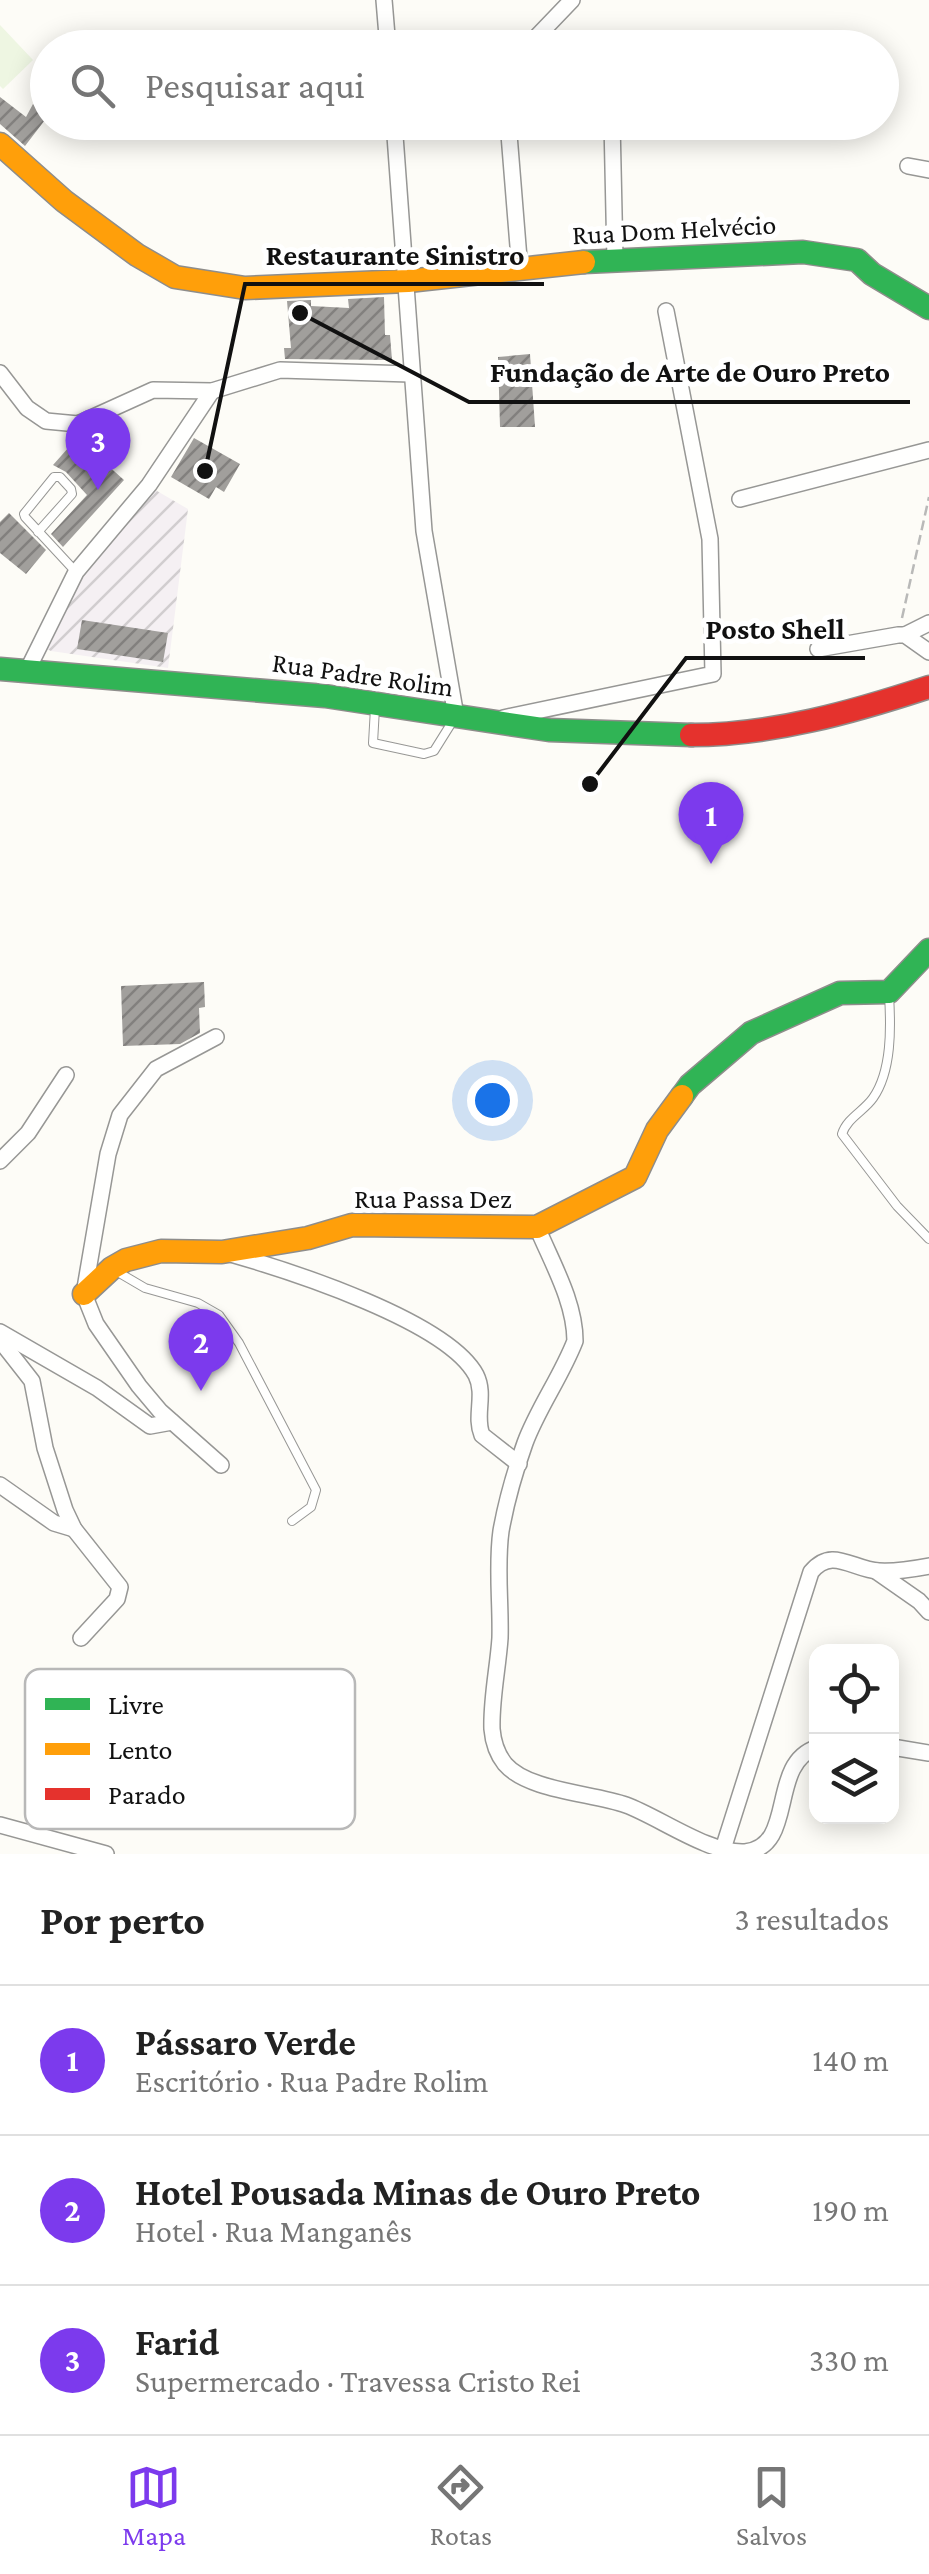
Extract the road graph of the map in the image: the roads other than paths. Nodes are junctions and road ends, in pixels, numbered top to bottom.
1 (384, 0) edge
2 (572, 0) edge
3 (386, 30) edge
4 (543, 30) edge
5 (396, 140) edge
6 (509, 140) edge
7 (612, 140) edge
8 (0, 144) edge
9 (908, 166) dead end
10 (929, 170) edge
11 (615, 259) junction
12 (520, 271) junction
13 (408, 280) junction
14 (929, 308) edge
15 (666, 311) dead end
16 (0, 372) edge
17 (410, 374) junction
18 (212, 390) junction
19 (929, 450) edge
20 (740, 498) dead end
21 (38, 532) junction
22 (76, 572) junction
23 (929, 623) edge
24 (901, 635) junction
25 (818, 649) dead end
26 (929, 652) edge
27 (0, 668) edge
28 (28, 669) junction
29 (929, 688) edge
30 (375, 704) junction
31 (456, 716) junction
32 (483, 722) junction
33 (929, 950) edge
34 (889, 992) junction
35 (216, 1038) dead end
36 (66, 1075) dead end
37 (0, 1162) edge
38 (538, 1227) junction
39 (929, 1239) edge
40 (222, 1252) junction
41 (112, 1268) junction
42 (84, 1294) junction
43 (0, 1332) edge
44 (0, 1340) edge
45 (172, 1422) junction
46 (519, 1464) junction
47 (221, 1465) dead end
48 (0, 1485) edge
49 (292, 1520) dead end
50 (74, 1528) junction
51 (929, 1566) edge
52 (876, 1571) junction
53 (929, 1612) edge
54 (80, 1638) dead end
55 (899, 1748) edge
56 (928, 1750) edge
57 (809, 1752) edge
58 (0, 1826) edge
59 (723, 1849) junction
60 (106, 1854) edge

1 - 3 street
2 - 4 street
5 - 13 street
6 - 12 street
7 - 11 street
8 - 13 street, Rua Dom Helvécio
9 - 10 street
11 - 12 street, Rua Dom Helvécio
11 - 14 street, Rua Dom Helvécio
12 - 13 street, Rua Dom Helvécio
13 - 17 street
15 - 32 street
16 - 18 street
17 - 18 street
17 - 31 street
18 - 22 street
19 - 20 street
21 - 21 lane
21 - 22 lane
22 - 28 street
23 - 24 street
24 - 25 street
24 - 26 street
27 - 28 street, Rua Padre Rolim
28 - 30 street, Rua Padre Rolim
29 - 32 street, Rua Padre Rolim
30 - 31 street, Rua Padre Rolim
30 - 31 lane
31 - 32 street, Rua Padre Rolim
33 - 34 street
34 - 38 street, Rua Passa Dez
34 - 39 lane
35 - 42 street
36 - 37 street
38 - 40 street, Rua Passa Dez
38 - 46 street
40 - 41 street, Rua Passa Dez
40 - 46 street
41 - 42 street, Rua Passa Dez
41 - 49 lane
42 - 45 street
43 - 45 street
44 - 50 street
45 - 47 street
46 - 59 street
48 - 50 street
50 - 54 street
51 - 52 street
52 - 53 street
52 - 59 street
55 - 56 street
57 - 59 street
58 - 60 street

